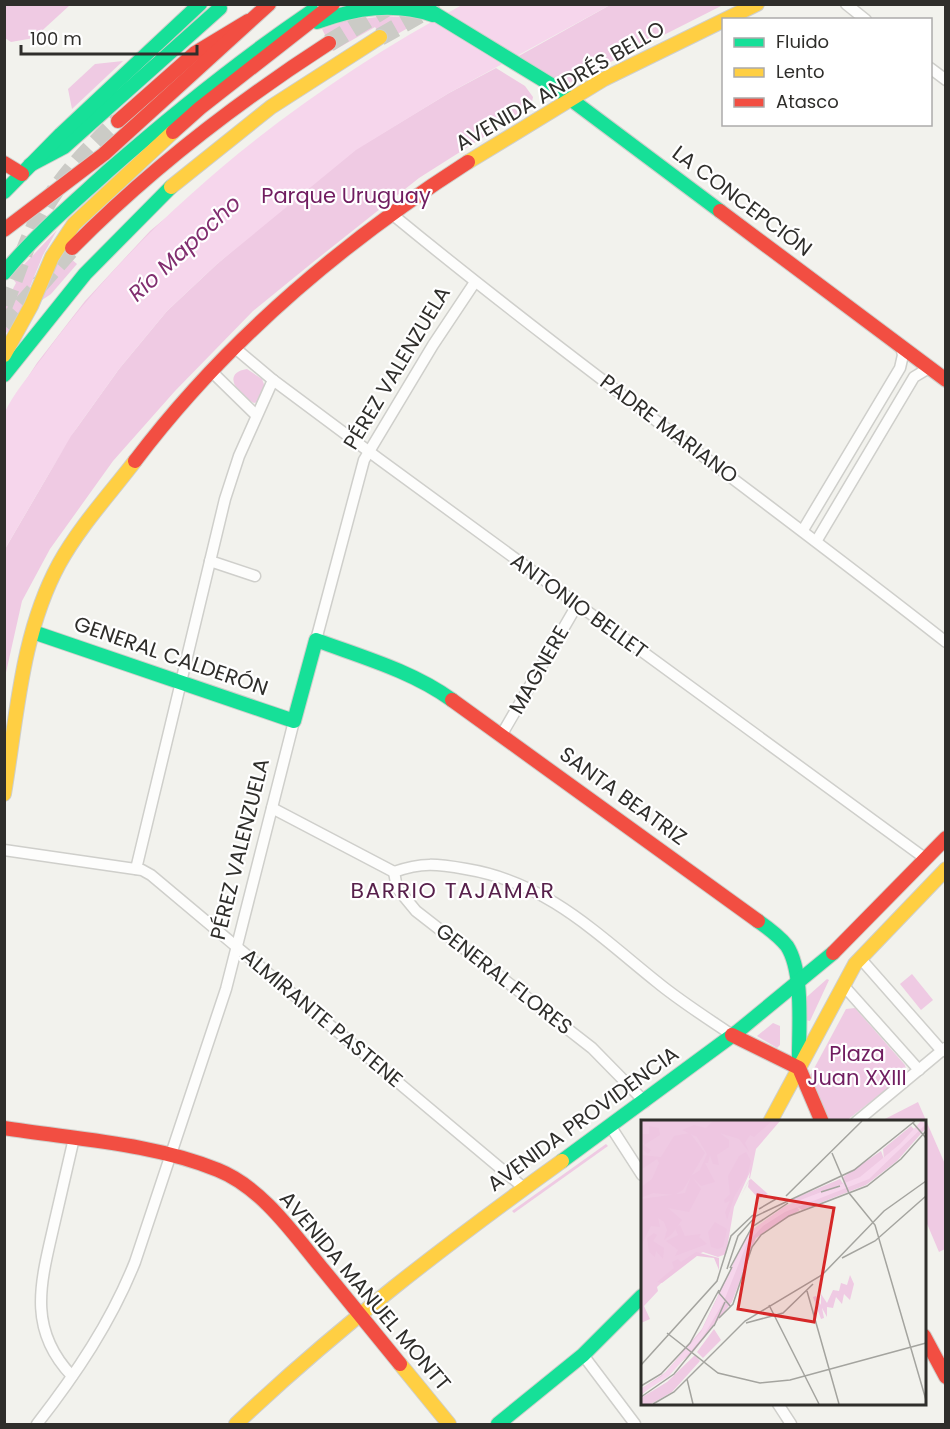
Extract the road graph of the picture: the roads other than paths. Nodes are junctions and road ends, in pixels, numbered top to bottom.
1 (200, 4) edge
2 (246, 4) edge
3 (269, 4) edge
4 (323, 4) edge
5 (333, 4) edge
6 (757, 4) edge
7 (846, 4) edge
8 (220, 8) dead end
9 (431, 12) edge
10 (728, 18) edge
11 (864, 18) edge
12 (249, 21) junction
13 (722, 21) edge
14 (310, 25) junction
15 (380, 37) tunnel mouth
16 (329, 43) tunnel mouth
17 (932, 70) edge
18 (945, 80) edge
19 (572, 99) junction
20 (118, 121) tunnel mouth
21 (4, 163) edge
22 (26, 169) junction
23 (4, 192) edge
24 (393, 215) junction
25 (4, 230) edge
26 (72, 248) tunnel mouth
27 (4, 273) edge
28 (475, 282) junction
29 (901, 347) junction
30 (235, 348) junction
31 (4, 355) edge
32 (929, 368) junction
33 (211, 371) junction
34 (4, 375) edge
35 (273, 380) junction
36 (945, 380) edge
37 (890, 384) junction
38 (904, 393) junction
39 (256, 415) junction
40 (368, 451) junction
41 (803, 530) junction
42 (817, 540) junction
43 (210, 561) junction
44 (255, 576) dead end
45 (576, 605) junction
46 (33, 632) junction
47 (316, 640) junction
48 (945, 642) edge
49 (182, 682) junction
50 (294, 721) junction
51 (502, 734) junction
52 (4, 794) edge
53 (272, 808) junction
54 (945, 838) edge
55 (4, 850) edge
56 (926, 859) junction
57 (136, 869) junction
58 (945, 869) edge
59 (394, 872) junction
60 (236, 946) junction
61 (860, 958) junction
62 (796, 985) junction
63 (843, 985) junction
64 (732, 1035) junction
65 (944, 1049) edge
66 (799, 1068) junction
67 (919, 1070) junction
68 (645, 1102) junction
69 (771, 1120) edge
70 (821, 1120) edge
71 (858, 1120) edge
72 (611, 1127) junction
73 (4, 1128) edge
74 (74, 1138) junction
75 (172, 1154) junction
76 (641, 1172) edge
77 (524, 1188) junction
78 (641, 1297) edge
79 (358, 1312) junction
80 (926, 1340) edge
81 (583, 1355) junction
82 (72, 1377) junction
83 (945, 1377) edge
84 (779, 1405) edge
85 (37, 1425) edge
86 (236, 1425) edge
87 (449, 1425) edge
88 (498, 1425) edge
89 (634, 1425) edge
90 (791, 1425) edge

1 - 22 main road
2 - 12 main road
3 - 12 main road
4 - 27 main road
5 - 14 main road
6 - 10 main road, AVENIDA ANDRÉS BELLO
7 - 11 street
8 - 22 main road
9 - 14 main road, LA CONCEPCIÓN
9 - 19 main road, LA CONCEPCIÓN
12 - 20 main road
12 - 25 main road
13 - 19 main road, AVENIDA ANDRÉS BELLO
14 - 31 main road
15 - 34 main road
16 - 26 main road
17 - 18 street
19 - 24 main road, AVENIDA ANDRÉS BELLO
19 - 29 main road, LA CONCEPCIÓN
21 - 22 main road
22 - 23 main road
24 - 28 street, PADRE MARIANO
24 - 30 main road, AVENIDA ANDRÉS BELLO
28 - 40 street, PÉREZ VALENZUELA
28 - 41 street, PADRE MARIANO
29 - 32 main road, LA CONCEPCIÓN
29 - 37 street
30 - 33 main road, AVENIDA ANDRÉS BELLO
30 - 35 street, ANTONIO BELLET
32 - 36 main road, LA CONCEPCIÓN
32 - 38 street
33 - 39 street
33 - 46 main road, AVENIDA ANDRÉS BELLO
35 - 39 street
35 - 40 street, ANTONIO BELLET
37 - 38 street
37 - 41 street
38 - 42 street
39 - 43 street
40 - 45 street, ANTONIO BELLET
40 - 47 street, PÉREZ VALENZUELA
41 - 42 street, PADRE MARIANO
42 - 48 street, PADRE MARIANO
43 - 44 street
43 - 49 street
45 - 51 street, MAGNERE
45 - 56 street, ANTONIO BELLET
46 - 49 main road, GENERAL CALDERÓN
46 - 52 main road, AVENIDA ANDRÉS BELLO
47 - 50 main road, PÉREZ VALENZUELA
47 - 51 main road, SANTA BEATRIZ
49 - 50 main road, GENERAL CALDERÓN
49 - 57 street
50 - 53 street, PÉREZ VALENZUELA
51 - 62 main road, SANTA BEATRIZ
53 - 59 street
53 - 60 street, PÉREZ VALENZUELA
54 - 56 main road, AVENIDA PROVIDENCIA
55 - 57 street, ALMIRANTE PASTENE
56 - 62 main road, AVENIDA PROVIDENCIA
57 - 60 street, ALMIRANTE PASTENE
58 - 61 main road
59 - 64 street
59 - 68 street, GENERAL FLORES
60 - 75 street, PÉREZ VALENZUELA
60 - 77 street, ALMIRANTE PASTENE
61 - 63 main road
61 - 65 street
62 - 64 main road, AVENIDA PROVIDENCIA
62 - 66 main road, SANTA BEATRIZ
63 - 66 main road
63 - 67 street
64 - 66 main road
64 - 68 main road, AVENIDA PROVIDENCIA
65 - 67 street
66 - 69 main road
66 - 70 main road
67 - 71 street
68 - 72 main road, AVENIDA PROVIDENCIA
72 - 76 street
72 - 77 main road, AVENIDA PROVIDENCIA
73 - 74 main road, AVENIDA MANUEL MONTT
74 - 75 main road, AVENIDA MANUEL MONTT
74 - 82 street
75 - 79 main road, AVENIDA MANUEL MONTT
75 - 82 street, PÉREZ VALENZUELA
77 - 79 main road, AVENIDA PROVIDENCIA
78 - 81 main road
79 - 86 main road, AVENIDA PROVIDENCIA
79 - 87 main road, AVENIDA MANUEL MONTT
80 - 83 main road
81 - 88 main road
81 - 89 street
82 - 85 street, PÉREZ VALENZUELA
84 - 90 street

